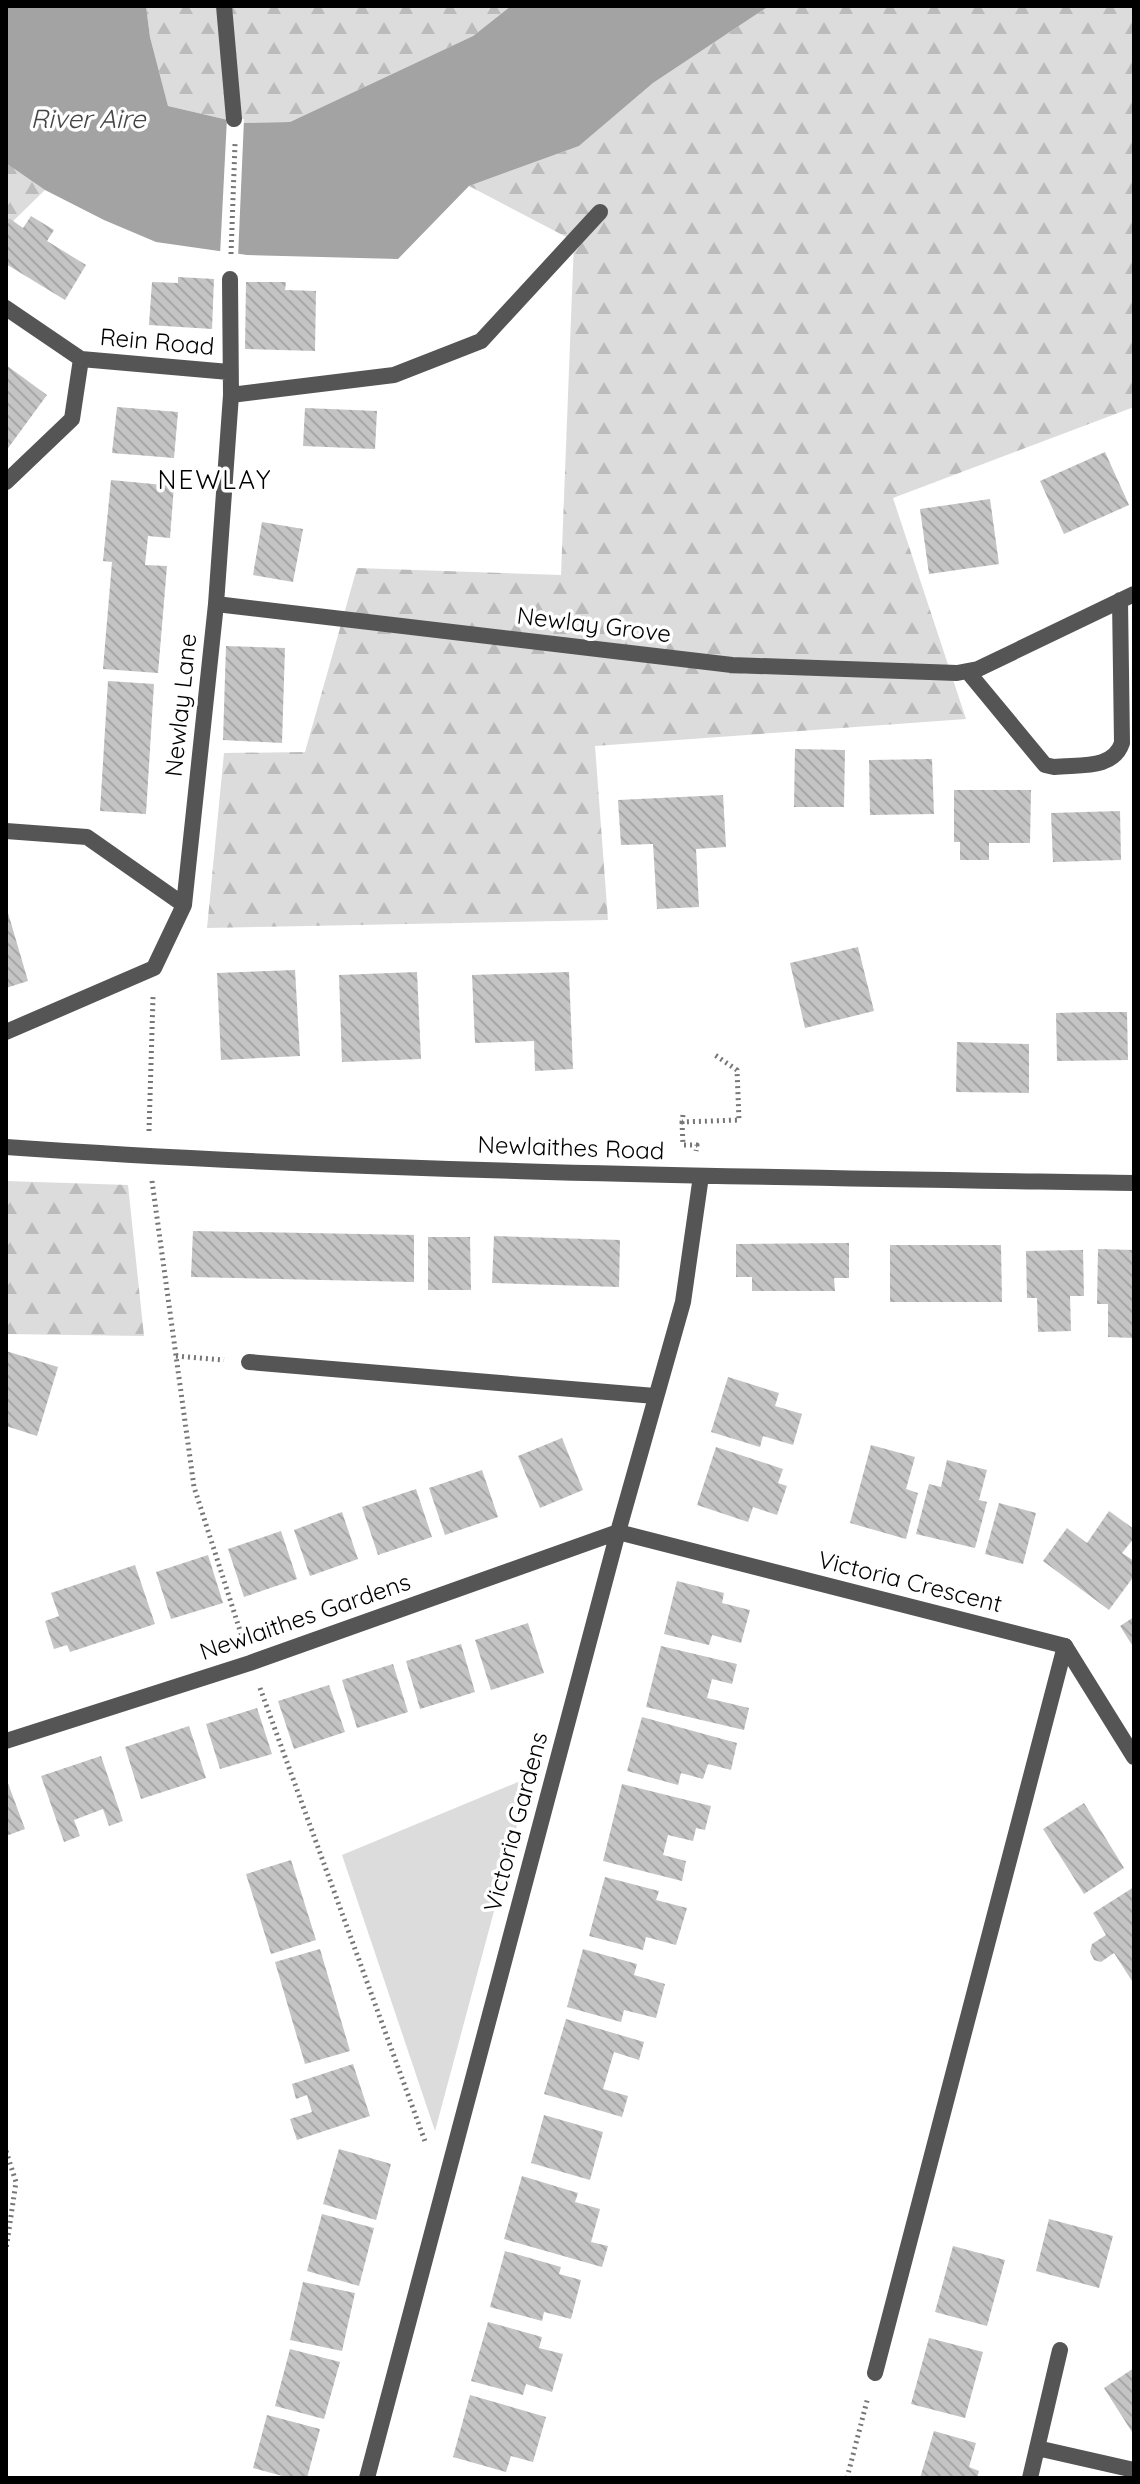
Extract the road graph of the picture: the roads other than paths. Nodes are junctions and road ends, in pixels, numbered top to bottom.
1 (224, 6) edge
2 (234, 119) road end
3 (600, 212) dead end
4 (230, 279) road end
5 (6, 308) edge
6 (81, 359) junction
7 (229, 372) junction
8 (231, 395) junction
9 (6, 482) edge
10 (1127, 597) edge
11 (216, 604) junction
12 (968, 672) junction
13 (6, 831) edge
14 (184, 905) junction
15 (6, 1032) edge
16 (6, 1147) edge
17 (701, 1176) junction
18 (1134, 1183) edge
19 (249, 1362) road end
20 (655, 1396) junction
21 (618, 1532) junction
22 (1065, 1646) junction
23 (6, 1741) edge
24 (1134, 1757) edge
25 (1060, 2350) dead end
26 (875, 2373) road end
27 (1037, 2448) junction
28 (1134, 2470) edge
29 (367, 2478) edge
30 (1030, 2478) edge

1 - 2 street
3 - 8 street
4 - 7 street, Newlay Lane
5 - 6 street, Rein Road
6 - 7 street, Rein Road
6 - 9 street, Rein Road
7 - 8 street, Newlay Lane
8 - 11 street, Newlay Lane
10 - 12 street, Newlay Grove
10 - 12 street, Newlay Grove
11 - 12 street, Newlay Grove
11 - 14 street, Newlay Lane
13 - 14 street
14 - 15 street, Newlay Lane
16 - 17 street, Newlaithes Road
17 - 18 street, Newlaithes Road
17 - 20 street, Victoria Gardens
19 - 20 street
20 - 21 street, Victoria Gardens
21 - 22 street, Victoria Crescent
21 - 23 street, Newlaithes Gardens
21 - 29 street, Victoria Gardens
22 - 24 street
22 - 26 street
25 - 27 street
27 - 28 street
27 - 30 street

